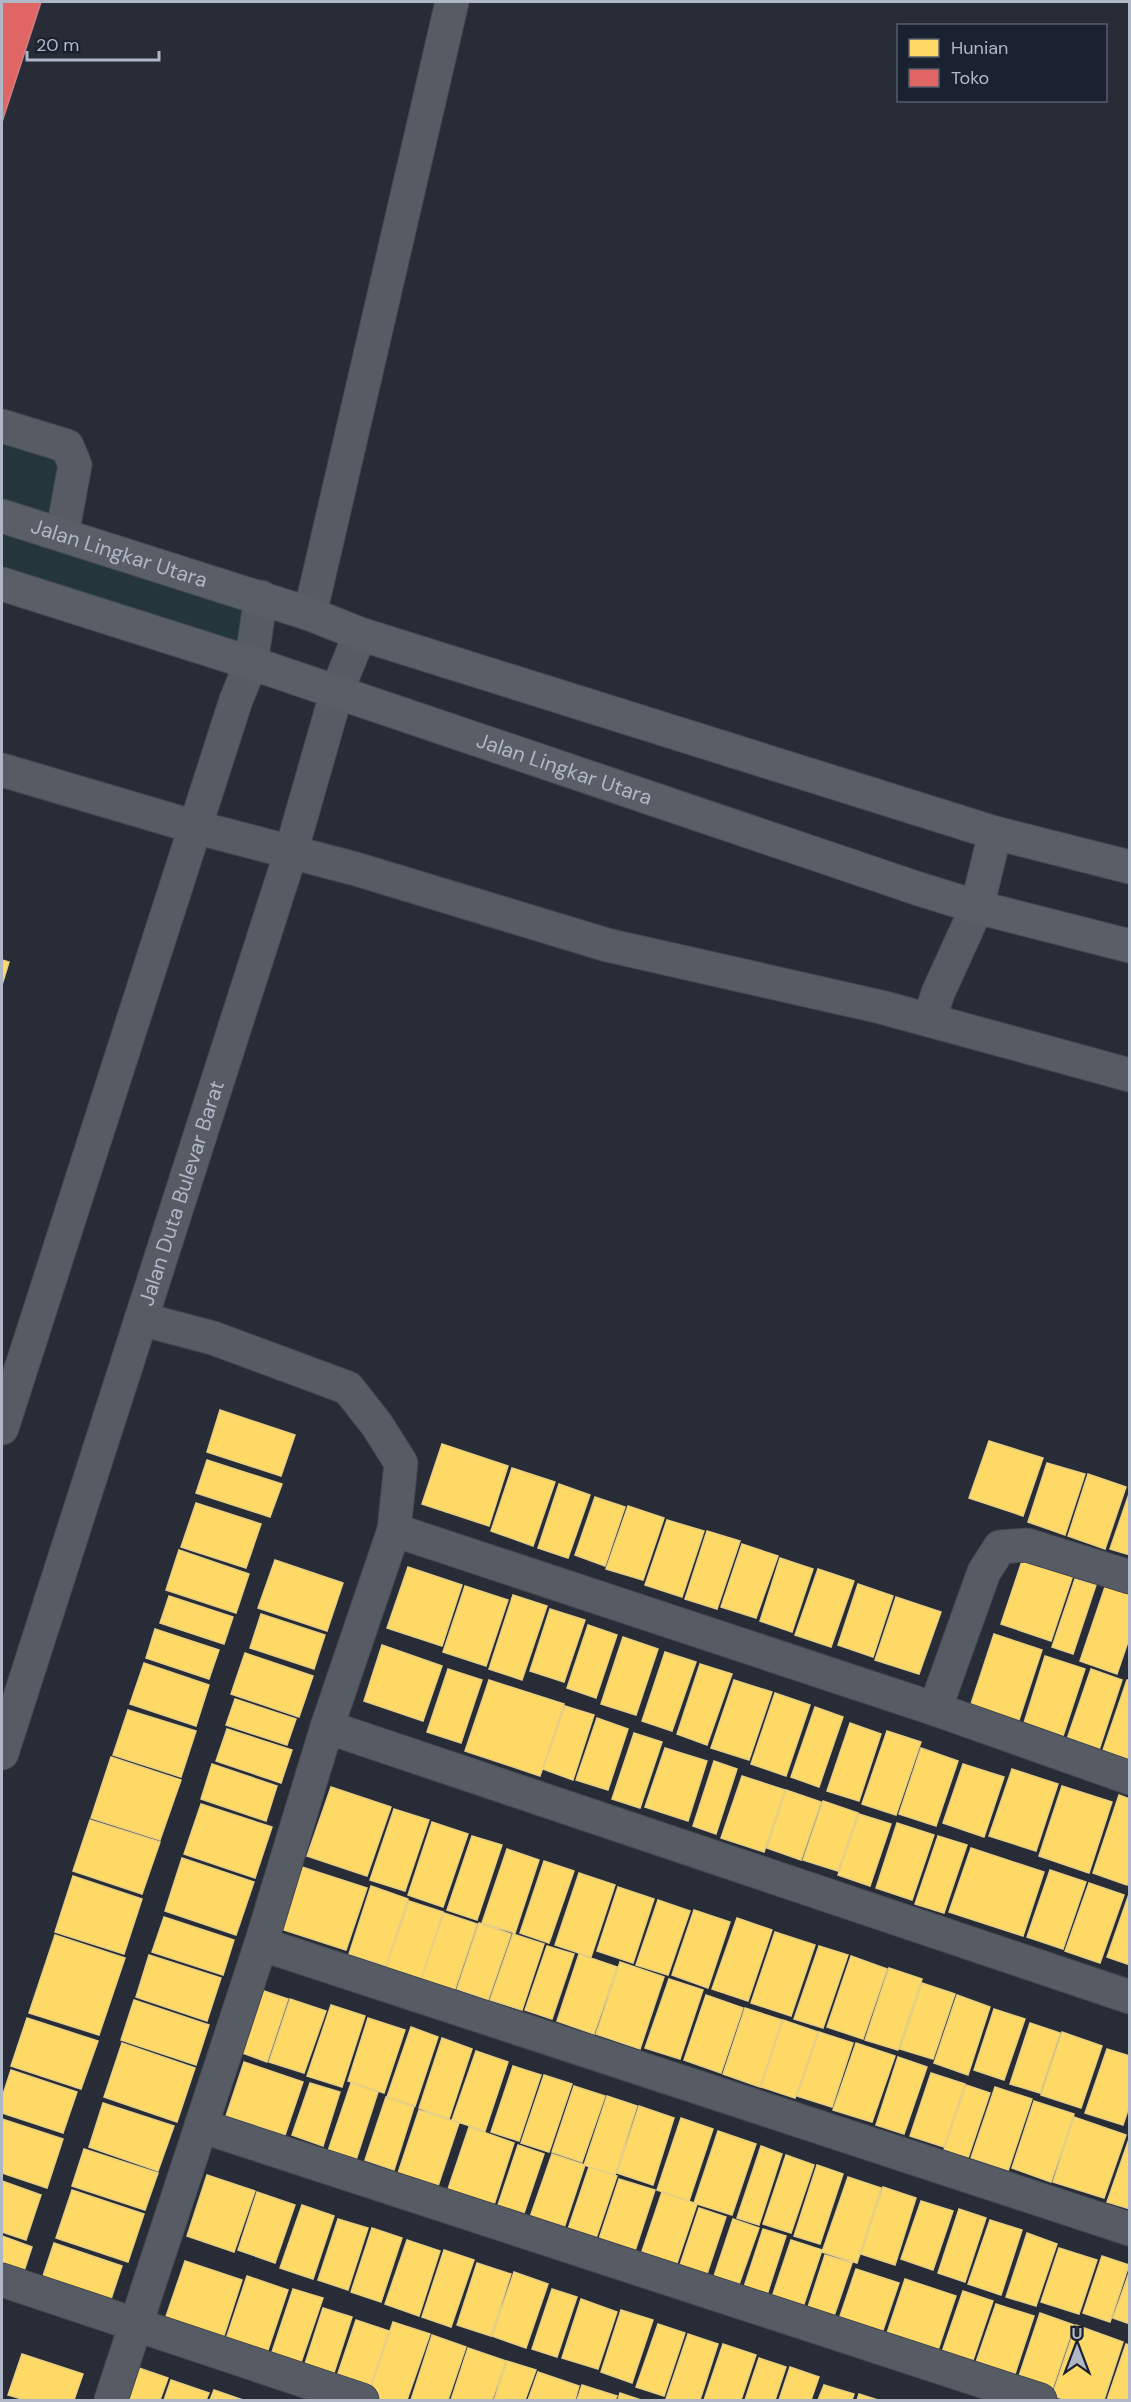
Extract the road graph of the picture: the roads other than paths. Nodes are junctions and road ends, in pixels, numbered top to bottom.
1 (452, 2) edge
2 (2, 426) edge
3 (2, 516) edge
4 (62, 535) junction
5 (2, 584) edge
6 (261, 597) junction
7 (310, 614) junction
8 (360, 634) junction
9 (251, 663) junction
10 (337, 691) junction
11 (2, 770) edge
12 (195, 827) junction
13 (995, 834) junction
14 (291, 852) junction
15 (1130, 867) edge
16 (977, 907) junction
17 (1130, 946) edge
18 (929, 1020) junction
19 (1130, 1075) edge
20 (141, 1319) junction
21 (2, 1428) edge
22 (394, 1530) junction
23 (1130, 1577) edge
24 (935, 1709) junction
25 (327, 1727) junction
26 (2, 1753) edge
27 (1130, 1778) edge
28 (261, 1944) junction
29 (1130, 1997) edge
30 (201, 2126) junction
31 (1130, 2229) edge
32 (2, 2280) edge
33 (136, 2325) junction
34 (111, 2400) edge
35 (362, 2400) edge
36 (1040, 2400) edge

1 - 7 street
2 - 4 street
3 - 4 main road, Jalan Lingkar Utara
4 - 6 main road, Jalan Lingkar Utara
5 - 9 main road, Jalan Lingkar Utara
6 - 7 main road, Jalan Lingkar Utara
6 - 9 street
7 - 8 main road, Jalan Lingkar Utara
8 - 10 street, Jalan Duta Bulevar Barat
8 - 13 main road, Jalan Lingkar Utara
9 - 10 main road, Jalan Lingkar Utara
9 - 12 street
10 - 14 street, Jalan Duta Bulevar Barat
10 - 16 main road, Jalan Lingkar Utara
11 - 12 street
12 - 14 street
12 - 21 street
13 - 15 main road, Jalan Lingkar Utara
13 - 16 main road
14 - 18 street
14 - 20 street, Jalan Duta Bulevar Barat
16 - 17 main road, Jalan Lingkar Utara
16 - 18 street
18 - 19 street
20 - 22 street
20 - 26 street, Jalan Duta Bulevar Barat
22 - 24 street
22 - 25 street
23 - 24 street
24 - 27 street
25 - 28 street
25 - 29 street
28 - 30 street
28 - 31 street
30 - 33 street
30 - 36 street
32 - 33 street
33 - 34 street
33 - 35 street

